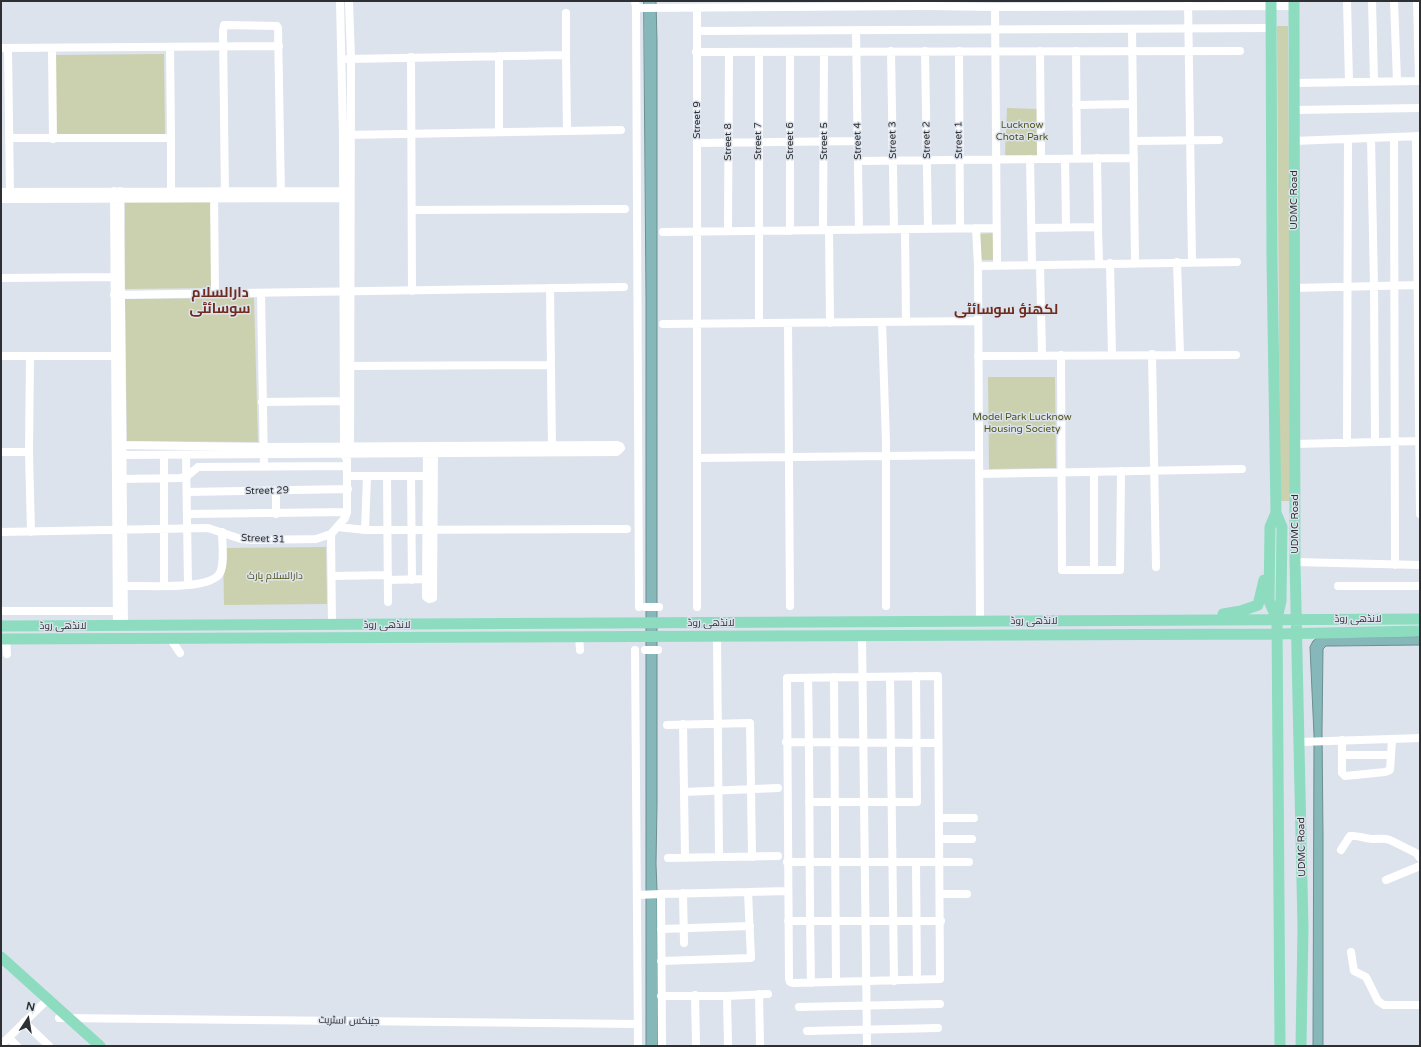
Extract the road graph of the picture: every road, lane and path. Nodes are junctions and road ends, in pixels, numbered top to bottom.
1 (340, 1) edge
2 (349, 1) edge
3 (1347, 1) edge
4 (1372, 1) edge
5 (1394, 1) edge
6 (1417, 1) edge
7 (928, 3) edge
8 (1293, 3) edge
9 (1188, 4) edge
10 (1271, 4) edge
11 (638, 5) edge
12 (673, 5) edge
13 (729, 5) edge
14 (995, 7) junction
15 (697, 8) junction
16 (566, 13) dead end
17 (1189, 28) junction
18 (1271, 28) junction
19 (995, 29) junction
20 (1132, 29) junction
21 (856, 30) junction
22 (697, 31) junction
23 (223, 46) junction
24 (279, 46) junction
25 (170, 47) junction
26 (4, 48) edge
27 (52, 48) junction
28 (891, 51) junction
29 (926, 51) junction
30 (958, 51) junction
31 (995, 51) junction
32 (1040, 51) junction
33 (1076, 51) junction
34 (1133, 51) junction
35 (1189, 51) junction
36 (1240, 51) dead end
37 (696, 52) junction
38 (728, 52) junction
39 (759, 52) junction
40 (790, 52) junction
41 (824, 52) junction
42 (856, 52) junction
43 (566, 55) junction
44 (499, 56) junction
45 (411, 57) junction
46 (346, 59) junction
47 (1374, 81) junction
48 (1397, 81) junction
49 (1420, 81) edge
50 (1349, 82) junction
51 (1294, 83) junction
52 (1133, 104) junction
53 (1076, 105) junction
54 (1420, 108) edge
55 (1294, 110) junction
56 (621, 130) dead end
57 (566, 131) junction
58 (499, 132) junction
59 (411, 134) junction
60 (347, 135) junction
61 (1418, 136) edge
62 (1394, 137) junction
63 (9, 138) junction
64 (171, 138) junction
65 (1348, 138) junction
66 (1371, 138) junction
67 (53, 139) junction
68 (1190, 140) junction
69 (1219, 140) dead end
70 (1294, 140) junction
71 (858, 141) junction
72 (1134, 141) junction
73 (758, 142) junction
74 (790, 142) junction
75 (824, 142) junction
76 (697, 143) junction
77 (728, 143) junction
78 (1097, 158) junction
79 (1134, 158) junction
80 (1030, 159) junction
81 (1041, 159) junction
82 (1064, 159) junction
83 (1077, 159) junction
84 (927, 160) junction
85 (960, 160) junction
86 (996, 160) junction
87 (858, 161) junction
88 (893, 161) junction
89 (1, 192) edge
90 (117, 194) junction
91 (171, 194) junction
92 (214, 194) junction
93 (225, 194) junction
94 (281, 194) junction
95 (347, 194) junction
96 (10, 195) junction
97 (1, 199) edge
98 (625, 209) dead end
99 (412, 210) junction
100 (1066, 227) junction
101 (1098, 227) junction
102 (960, 228) junction
103 (976, 228) junction
104 (996, 228) junction
105 (1032, 228) junction
106 (894, 229) junction
107 (905, 229) junction
108 (928, 229) junction
109 (826, 230) junction
110 (859, 230) junction
111 (728, 231) junction
112 (758, 231) junction
113 (790, 231) junction
114 (663, 232) dead end
115 (697, 232) junction
116 (1177, 262) junction
117 (1192, 262) junction
118 (1237, 262) dead end
119 (1099, 263) junction
120 (1110, 263) junction
121 (1135, 263) junction
122 (998, 265) junction
123 (1036, 265) junction
124 (978, 266) junction
125 (114, 277) junction
126 (1, 278) edge
127 (1347, 286) junction
128 (1374, 286) junction
129 (1395, 286) junction
130 (1419, 286) edge
131 (624, 287) dead end
132 (550, 288) junction
133 (1294, 288) junction
134 (412, 291) junction
135 (346, 292) junction
136 (215, 293) junction
137 (261, 293) junction
138 (117, 295) junction
139 (978, 321) junction
140 (882, 322) junction
141 (906, 322) junction
142 (759, 323) junction
143 (788, 323) junction
144 (830, 323) junction
145 (663, 324) dead end
146 (697, 324) junction
147 (1152, 354) junction
148 (1180, 354) junction
149 (1042, 355) junction
150 (1060, 355) junction
151 (1112, 355) junction
152 (1236, 355) dead end
153 (1, 356) edge
154 (30, 356) junction
155 (114, 356) junction
156 (978, 356) junction
157 (551, 365) junction
158 (347, 366) junction
159 (344, 401) junction
160 (262, 402) junction
161 (1396, 441) junction
162 (1420, 441) edge
163 (1375, 442) junction
164 (1347, 443) junction
165 (1295, 444) junction
166 (119, 445) junction
167 (552, 449) junction
168 (264, 450) junction
169 (430, 450) junction
170 (1, 452) edge
171 (29, 452) junction
172 (347, 454) junction
173 (119, 455) junction
174 (164, 455) junction
175 (186, 455) junction
176 (979, 455) junction
177 (886, 456) junction
178 (789, 457) junction
179 (697, 458) junction
180 (264, 467) junction
181 (1242, 469) dead end
182 (1121, 471) junction
183 (1154, 471) junction
184 (1061, 472) junction
185 (1094, 472) junction
186 (979, 474) junction
187 (348, 476) junction
188 (367, 476) junction
189 (387, 476) junction
190 (411, 476) junction
191 (427, 476) junction
192 (186, 477) junction
193 (164, 478) junction
194 (122, 479) junction
195 (348, 489) junction
196 (276, 491) junction
197 (186, 492) junction
198 (348, 512) junction
199 (1276, 513) junction
200 (1295, 513) junction
201 (187, 514) junction
202 (276, 514) junction
203 (1420, 514) edge
204 (338, 527) junction
205 (164, 528) junction
206 (187, 528) junction
207 (120, 529) junction
208 (627, 529) dead end
209 (365, 530) junction
210 (387, 530) junction
211 (411, 530) junction
212 (430, 530) junction
213 (1, 532) edge
214 (31, 532) junction
215 (222, 532) junction
216 (331, 534) junction
217 (1295, 562) junction
218 (1269, 564) junction
219 (1395, 565) junction
220 (1420, 565) edge
221 (1156, 567) dead end
222 (1094, 570) junction
223 (333, 576) junction
224 (388, 578) junction
225 (426, 579) junction
226 (412, 580) junction
227 (164, 585) junction
228 (188, 585) junction
229 (124, 586) junction
230 (1338, 586) dead end
231 (1420, 586) edge
232 (388, 602) dead end
233 (790, 606) dead end
234 (886, 606) dead end
235 (659, 607) dead end
236 (697, 607) dead end
237 (116, 610) junction
238 (1, 611) edge
239 (1277, 619) junction
240 (1296, 619) junction
241 (1420, 619) edge
242 (1170, 620) junction
243 (1257, 620) junction
244 (980, 622) junction
245 (1, 626) edge
246 (120, 626) junction
247 (332, 626) junction
248 (1420, 631) edge
249 (1297, 633) junction
250 (1258, 634) junction
251 (1277, 634) junction
252 (717, 635) junction
253 (862, 635) junction
254 (579, 636) junction
255 (170, 638) junction
256 (4, 639) edge
257 (580, 650) dead end
258 (635, 650) dead end
259 (645, 650) dead end
260 (658, 650) dead end
261 (180, 653) dead end
262 (7, 654) dead end
263 (916, 676) junction
264 (834, 677) junction
265 (863, 677) junction
266 (890, 677) junction
267 (808, 678) junction
268 (718, 723) junction
269 (683, 724) junction
270 (667, 725) dead end
271 (1420, 738) edge
272 (1342, 740) junction
273 (1392, 740) junction
274 (786, 742) junction
275 (809, 742) junction
276 (834, 742) junction
277 (864, 742) junction
278 (1304, 742) junction
279 (891, 743) junction
280 (917, 743) junction
281 (938, 743) junction
282 (1342, 755) junction
283 (1392, 755) junction
284 (778, 788) dead end
285 (752, 790) junction
286 (718, 791) junction
287 (684, 792) junction
288 (809, 802) junction
289 (834, 802) junction
290 (864, 802) junction
291 (892, 802) junction
292 (939, 818) junction
293 (974, 818) dead end
294 (940, 839) junction
295 (972, 839) dead end
296 (1341, 850) dead end
297 (752, 856) junction
298 (778, 856) dead end
299 (685, 857) junction
300 (719, 857) junction
301 (668, 858) dead end
302 (1420, 858) edge
303 (940, 861) junction
304 (787, 862) junction
305 (809, 862) junction
306 (835, 862) junction
307 (865, 862) junction
308 (892, 862) junction
309 (916, 862) junction
310 (969, 862) dead end
311 (1420, 866) edge
312 (1386, 880) dead end
313 (788, 891) junction
314 (748, 892) junction
315 (683, 893) junction
316 (660, 894) junction
317 (940, 894) junction
318 (967, 894) dead end
319 (641, 895) junction
320 (788, 921) junction
321 (810, 921) junction
322 (835, 921) junction
323 (866, 921) junction
324 (893, 921) junction
325 (917, 921) junction
326 (941, 921) junction
327 (750, 926) junction
328 (684, 928) junction
329 (661, 929) junction
330 (684, 943) dead end
331 (1352, 952) dead end
332 (1, 957) edge
333 (661, 961) junction
334 (1, 966) edge
335 (917, 980) junction
336 (894, 981) junction
337 (836, 982) junction
338 (867, 982) junction
339 (811, 983) junction
340 (759, 994) junction
341 (768, 994) dead end
342 (695, 995) junction
343 (661, 996) junction
344 (727, 996) junction
345 (45, 1001) junction
346 (940, 1004) dead end
347 (867, 1005) junction
348 (1420, 1005) edge
349 (800, 1007) dead end
350 (64, 1018) junction
351 (24, 1022) junction
352 (638, 1024) junction
353 (938, 1028) dead end
354 (867, 1030) junction
355 (807, 1031) dead end
356 (9, 1038) junction
357 (1, 1045) edge
358 (867, 1045) dead end
359 (17, 1046) edge
360 (49, 1046) edge
361 (90, 1046) edge
362 (100, 1046) edge
363 (638, 1046) edge
364 (662, 1046) edge
365 (696, 1046) edge
366 (728, 1046) edge
367 (760, 1046) edge
368 (1280, 1046) edge
369 (1301, 1046) edge

1 - 46 street
2 - 46 street
3 - 50 street
4 - 47 street
5 - 48 street
6 - 49 street
7 - 13 street
7 - 14 street
8 - 10 street
8 - 51 main road, UDMC Road
9 - 10 street
9 - 14 street
9 - 17 street
10 - 18 main road, UDMC Road
11 - 12 street
11 - 235 street
12 - 15 street
13 - 15 street
14 - 19 street
15 - 22 street, Street 9
16 - 43 street
17 - 18 street
17 - 20 street
17 - 35 street
18 - 199 main road, UDMC Road
19 - 20 street
19 - 21 street
19 - 31 street
20 - 34 street
21 - 22 street
21 - 42 street, Street 4
22 - 37 street, Street 9
23 - 24 street
23 - 24 street
23 - 25 street
23 - 93 street
24 - 94 street
25 - 27 street
25 - 64 street
26 - 27 street
26 - 63 street
27 - 67 street
28 - 29 street
28 - 42 street
28 - 88 street, Street 3
29 - 30 street
29 - 84 street, Street 2
30 - 31 street
30 - 85 street, Street 1
31 - 32 street
31 - 86 street
32 - 33 street
32 - 81 street
33 - 34 street
33 - 53 street
34 - 35 street
34 - 52 street
35 - 36 street
35 - 68 street
37 - 38 street
37 - 76 street, Street 9
38 - 39 street
38 - 77 street, Street 8
39 - 40 street
39 - 73 street, Street 7
40 - 41 street
40 - 74 street, Street 6
41 - 42 street
41 - 75 street, Street 5
42 - 71 street, Street 4
43 - 44 street
43 - 57 street
44 - 45 street
44 - 58 street
45 - 46 street
45 - 59 street
46 - 60 street
47 - 48 street
47 - 50 street
48 - 49 street
50 - 51 street
51 - 55 main road, UDMC Road
52 - 53 street
52 - 72 street
53 - 83 street
54 - 55 street
55 - 70 main road, UDMC Road
56 - 57 street
57 - 58 street
58 - 59 street
59 - 60 street
59 - 99 street
60 - 95 street
61 - 62 street
61 - 130 street
62 - 66 street
62 - 129 street
63 - 67 street
63 - 96 street
64 - 67 street
64 - 91 street
65 - 66 street
65 - 70 street
65 - 127 street
66 - 128 street
68 - 69 street
68 - 72 street
68 - 117 street
70 - 133 main road, UDMC Road
71 - 75 street
71 - 87 street, Street 4
72 - 79 street
73 - 74 street
73 - 77 street
73 - 112 street, Street 7
74 - 75 street
74 - 113 street, Street 6
75 - 109 street, Street 5
76 - 77 street
76 - 115 street, Street 9
77 - 111 street, Street 8
78 - 79 street
78 - 83 street
78 - 101 street
79 - 121 street
80 - 81 street
80 - 86 street
80 - 105 street
81 - 82 street
82 - 83 street
82 - 100 street
84 - 85 street
84 - 88 street
84 - 108 street, Street 2
85 - 86 street
85 - 102 street, Street 1
86 - 104 street
87 - 88 street
87 - 110 street, Street 4
88 - 106 street, Street 3
89 - 96 street
90 - 91 street
90 - 96 street
90 - 125 street
90 - 138 street
91 - 92 street
92 - 93 street
92 - 136 street
93 - 94 street
94 - 95 street
95 - 135 street
96 - 97 street
98 - 99 street
99 - 134 street
100 - 101 street
100 - 105 street
101 - 119 street
102 - 103 street
102 - 108 street
103 - 104 street
103 - 124 street
104 - 122 street
105 - 123 street
106 - 107 street
106 - 110 street
107 - 108 street
107 - 141 street
109 - 110 street
109 - 113 street
109 - 144 street, Street 5
111 - 112 street
111 - 115 street
112 - 113 street
112 - 142 street, Street 7
114 - 115 street
115 - 146 street, Street 9
116 - 117 street
116 - 121 street
116 - 148 street
117 - 118 street
119 - 120 street
119 - 123 street
120 - 121 street
120 - 151 street
122 - 123 street
122 - 124 street
123 - 149 street
124 - 139 street
125 - 126 street
125 - 138 street
127 - 128 street
127 - 133 street
127 - 164 street
128 - 129 street
128 - 163 street
129 - 130 street
129 - 161 street
130 - 162 street
131 - 132 street
132 - 134 street
132 - 157 street
133 - 165 main road, UDMC Road
134 - 135 street
135 - 137 street
135 - 158 street
136 - 137 street
136 - 138 street
137 - 160 street
138 - 155 street
138 - 166 street
139 - 141 street
139 - 156 street
140 - 141 street
140 - 144 street
140 - 177 street
142 - 143 street
142 - 146 street
143 - 144 street
143 - 178 street
145 - 146 street
146 - 179 street, Street 9
147 - 148 street
147 - 151 street
147 - 183 street
148 - 152 street
149 - 150 street
149 - 156 street
150 - 151 street
150 - 184 street
153 - 154 street
154 - 155 street
154 - 171 street
155 - 166 street
156 - 176 street
157 - 158 street
157 - 167 street
158 - 159 street
158 - 172 street
159 - 160 street
159 - 172 street
160 - 168 street
161 - 162 street
161 - 163 street
161 - 219 street
162 - 203 street
163 - 164 street
164 - 165 street
165 - 200 main road, UDMC Road
166 - 168 street
166 - 173 street
167 - 167 street
167 - 169 street
168 - 172 street
168 - 175 street
168 - 180 street
169 - 172 street
169 - 191 street
169 - 212 street
170 - 171 street
171 - 214 street
172 - 180 street
172 - 187 street
173 - 174 street
173 - 194 street
173 - 207 street
174 - 175 street
174 - 193 street
175 - 192 street
176 - 177 street
176 - 186 street
177 - 178 street
177 - 234 street
178 - 179 street
178 - 233 street
179 - 236 street, Street 9
180 - 192 street
181 - 183 street
182 - 183 street
182 - 185 street
182 - 222 street
183 - 221 street
184 - 185 street
184 - 186 street
184 - 222 street
185 - 222 street
186 - 244 street
187 - 188 street
187 - 195 street
188 - 189 street
188 - 209 street
189 - 190 street
189 - 210 street
190 - 191 street
190 - 211 street
191 - 212 street
192 - 193 street
192 - 197 street
193 - 194 street
193 - 205 street
194 - 207 street
195 - 196 street, Street 29
195 - 198 street
196 - 197 street, Street 29
196 - 202 street
197 - 201 street
198 - 202 street
198 - 204 street
199 - 200 main road
199 - 218 main road
199 - 239 main road
200 - 217 main road, UDMC Road
201 - 202 street
201 - 206 street
204 - 209 street
204 - 216 street
205 - 206 street, Street 31
205 - 207 street, Street 31
205 - 227 street
206 - 215 street, Street 31
206 - 228 street
207 - 214 street, Street 31
207 - 229 street
207 - 237 street
208 - 212 street
209 - 210 street
210 - 211 street
210 - 224 street
211 - 212 street
211 - 226 street
212 - 225 street
212 - 225 street
213 - 214 street, Street 31
215 - 216 street, Street 31
215 - 228 street
216 - 223 street
217 - 219 street
217 - 240 main road, UDMC Road
218 - 239 main road
218 - 242 main road
219 - 220 street
223 - 224 street
223 - 247 street
224 - 226 street
224 - 232 street
225 - 226 street
227 - 228 street
227 - 229 street
229 - 246 street
230 - 231 street
237 - 238 street
237 - 246 street
239 - 240 main road, لانڈھی روڈ
239 - 243 main road, لانڈھی روڈ
239 - 251 main road
240 - 241 main road, لانڈھی روڈ
240 - 249 main road, UDMC Road
242 - 243 main road, لانڈھی روڈ
242 - 244 main road, لانڈھی روڈ
243 - 250 main road
244 - 247 main road, لانڈھی روڈ
245 - 246 main road, لانڈھی روڈ
246 - 247 main road, لانڈھی روڈ
248 - 249 main road, لانڈھی روڈ
249 - 251 main road, لانڈھی روڈ
249 - 278 main road, UDMC Road
250 - 251 main road, لانڈھی روڈ
250 - 253 main road, لانڈھی روڈ
251 - 368 main road
252 - 253 main road, لانڈھی روڈ
252 - 254 main road, لانڈھی روڈ
252 - 268 street
253 - 265 street
254 - 255 main road, لانڈھی روڈ
254 - 257 street
255 - 256 main road, لانڈھی روڈ
255 - 261 street
256 - 262 street
258 - 319 street
259 - 260 street
263 - 266 street
263 - 280 street
263 - 281 street
264 - 265 street
264 - 267 street
264 - 276 street
265 - 266 street
265 - 277 street
266 - 279 street
267 - 274 street
267 - 275 street
268 - 269 street
268 - 285 street
268 - 286 street
269 - 270 street
269 - 287 street
271 - 273 street
272 - 273 street
272 - 278 street
272 - 282 street
273 - 283 street
274 - 275 street
274 - 304 street
275 - 276 street
275 - 288 street
276 - 277 street
276 - 289 street
277 - 279 street
277 - 290 street
278 - 369 main road, UDMC Road
279 - 280 street
279 - 291 street
280 - 281 street
280 - 291 street
281 - 292 street
282 - 283 street
282 - 283 street
284 - 285 street
285 - 286 street
285 - 297 street
286 - 287 street
286 - 300 street
287 - 299 street
288 - 289 street
288 - 305 street
289 - 290 street
289 - 306 street
290 - 291 street
290 - 307 street
291 - 308 street
292 - 293 street
292 - 294 street
294 - 295 street
294 - 303 street
296 - 302 street
297 - 298 street
297 - 300 street
299 - 300 street
299 - 301 street
303 - 309 street
303 - 310 street
303 - 317 street
304 - 305 street
304 - 313 street
305 - 306 street
305 - 321 street
306 - 307 street
306 - 322 street
307 - 308 street
307 - 323 street
308 - 309 street
308 - 324 street
309 - 325 street
311 - 312 street
313 - 314 street
313 - 320 street
314 - 315 street
314 - 327 street
315 - 316 street
315 - 328 street
316 - 319 street
316 - 329 street
317 - 318 street
317 - 326 street
319 - 352 street
320 - 321 street
320 - 339 street
321 - 322 street
321 - 339 street
322 - 323 street
322 - 337 street
323 - 324 street
323 - 338 street
324 - 325 street
324 - 336 street
325 - 326 street
325 - 335 street
326 - 335 street
327 - 328 street
327 - 333 street
328 - 329 street
328 - 330 street
329 - 333 street
331 - 348 street
332 - 345 main road
333 - 343 street
334 - 345 main road
335 - 336 street
336 - 338 street
337 - 338 street
337 - 339 street
338 - 347 street
340 - 341 street
340 - 344 street
340 - 367 street
342 - 343 street
342 - 344 street
342 - 365 street
343 - 364 street
344 - 366 street
345 - 350 main road
345 - 351 street
346 - 347 street
347 - 349 street
347 - 354 street
350 - 352 street, جینکس اسٹریٹ
350 - 361 main road
350 - 362 main road
351 - 356 street
351 - 360 street
352 - 363 street
353 - 354 street
354 - 355 street
354 - 358 street
356 - 357 street
356 - 359 street

